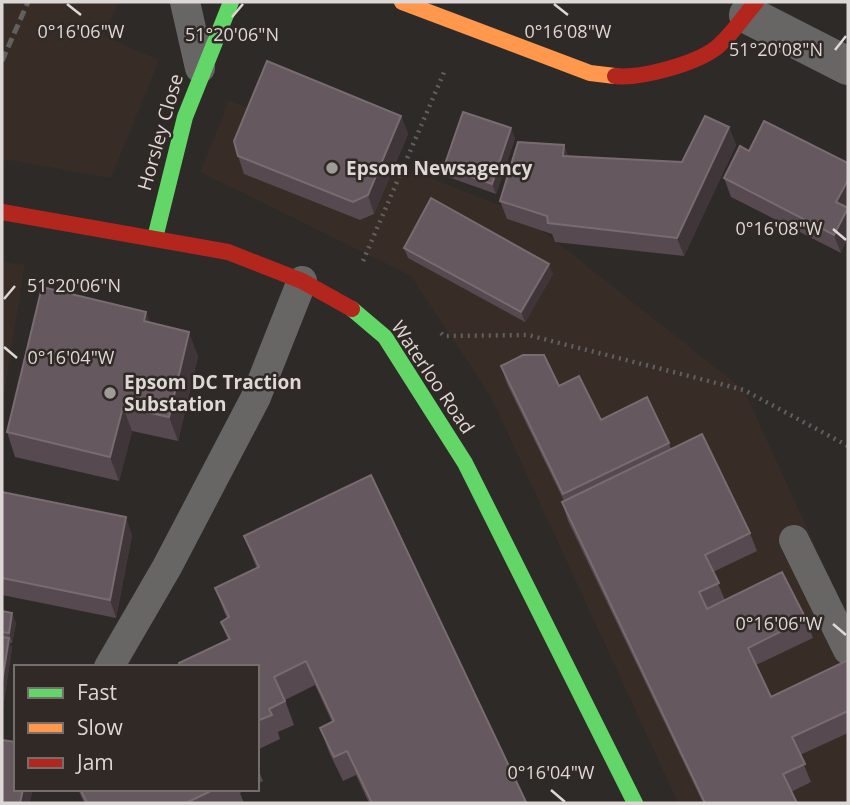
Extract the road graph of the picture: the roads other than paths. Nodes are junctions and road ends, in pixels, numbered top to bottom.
1 (185, 2) edge
2 (230, 2) edge
3 (402, 2) edge
4 (752, 8) edge
5 (848, 66) edge
6 (200, 68) junction
7 (2, 212) edge
8 (155, 238) junction
9 (302, 281) junction
10 (794, 540) dead end
11 (848, 650) edge
12 (110, 665) edge
13 (635, 803) edge

1 - 6 lane
2 - 6 street, Horsley Close
3 - 4 street
4 - 5 street
6 - 8 street, Horsley Close
7 - 8 street, Waterloo Road
8 - 9 street, Waterloo Road
9 - 12 lane
9 - 13 street, Waterloo Road
10 - 11 lane

